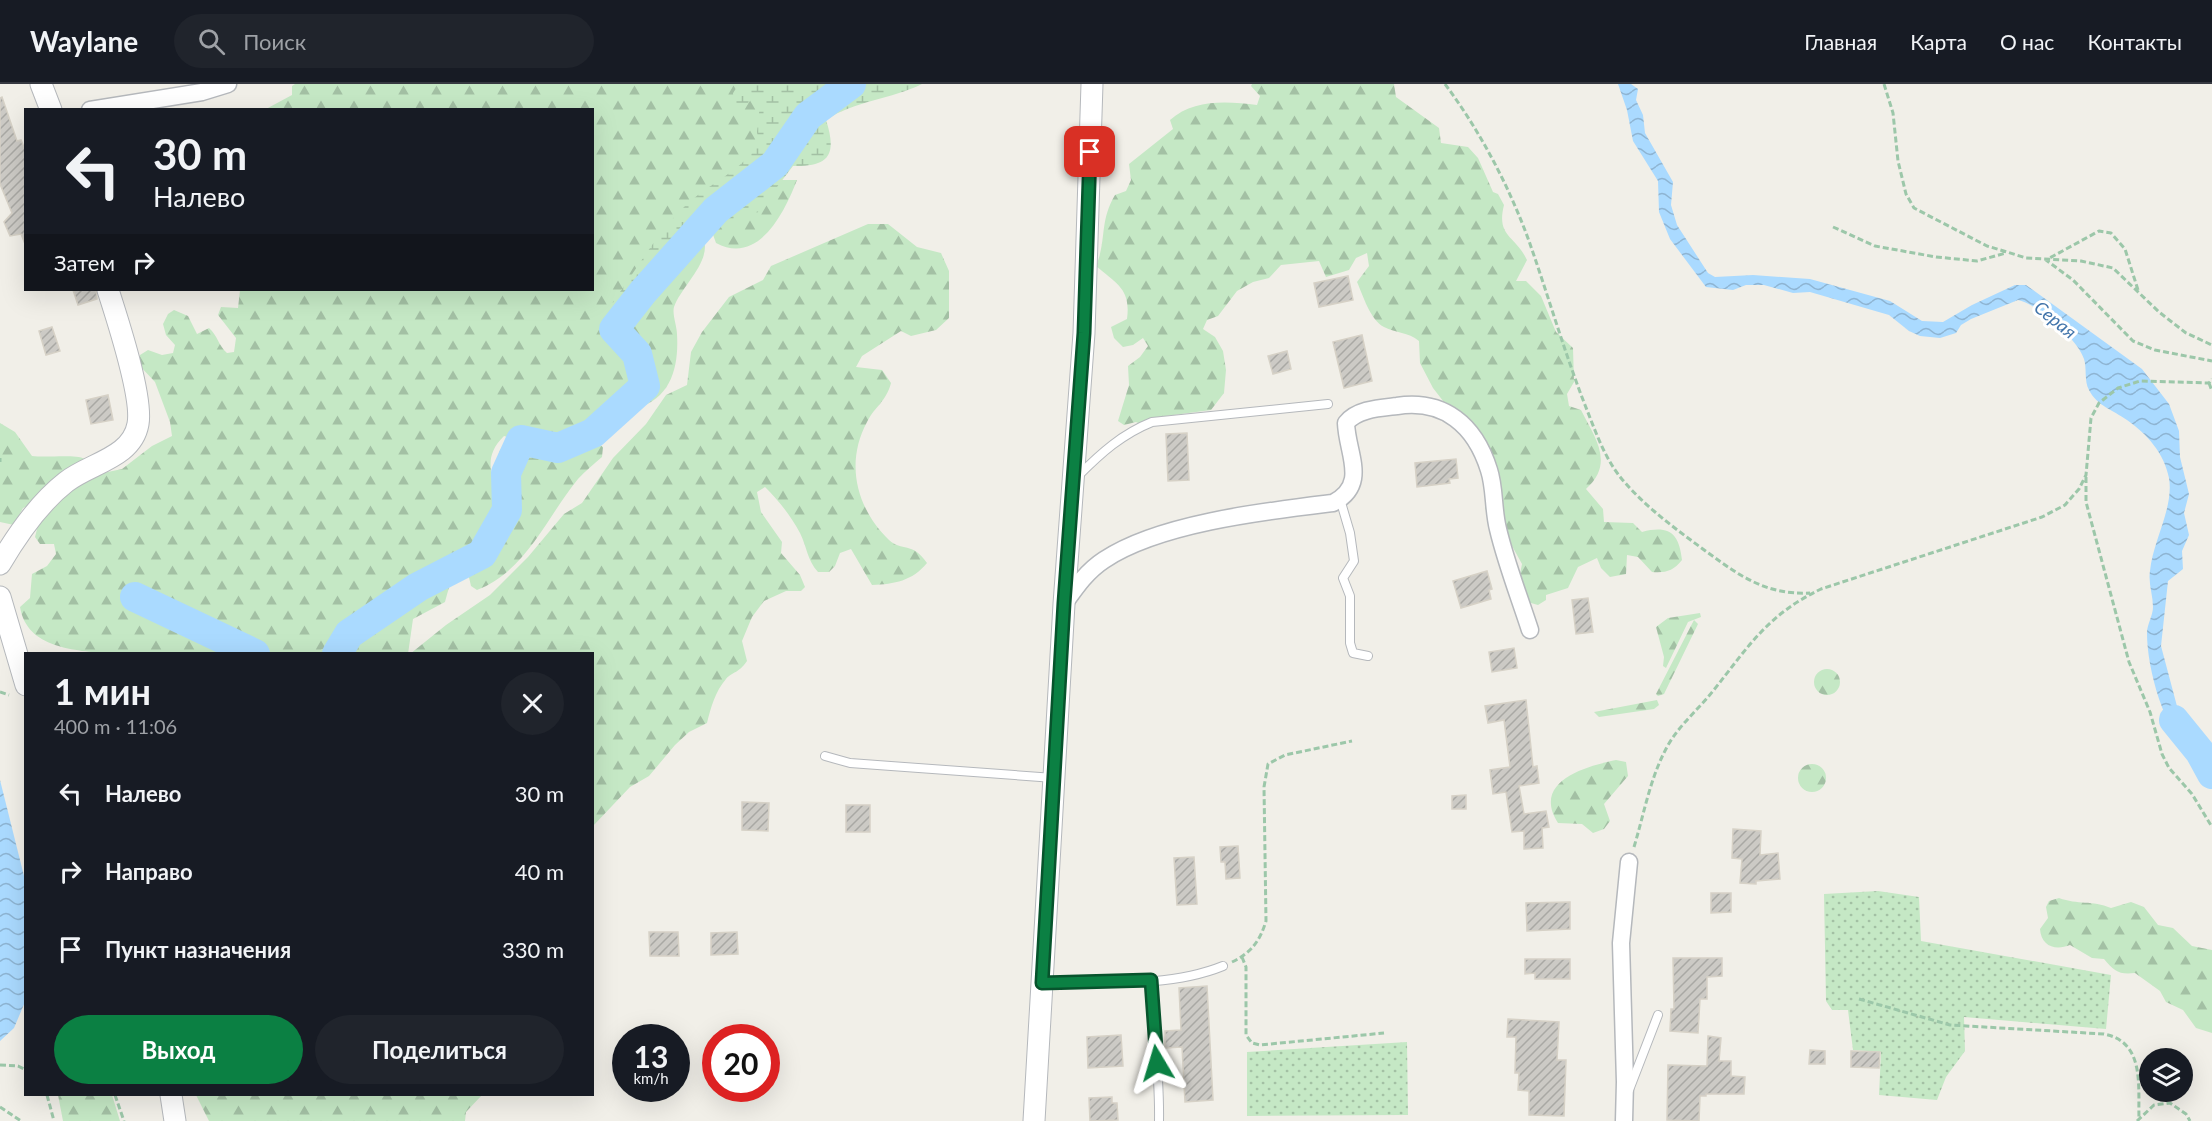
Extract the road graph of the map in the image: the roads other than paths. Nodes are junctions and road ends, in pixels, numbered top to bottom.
1 (40, 84) edge
2 (228, 84) edge
3 (1092, 84) edge
4 (50, 108) edge
5 (102, 108) edge
6 (108, 291) edge
7 (1328, 404) dead end
8 (1075, 478) junction
9 (1340, 499) junction
10 (0, 564) edge
11 (0, 597) edge
12 (1064, 603) junction
13 (1530, 630) dead end
14 (1368, 656) dead end
15 (24, 678) edge
16 (825, 756) dead end
17 (1054, 778) junction
18 (1629, 862) road end
19 (1223, 966) road end
20 (1151, 980) junction
21 (1042, 983) junction
22 (1658, 1015) dead end
23 (171, 1096) edge
24 (1624, 1103) junction
25 (175, 1121) edge
26 (1034, 1121) edge
27 (1159, 1121) edge
28 (1624, 1121) edge

1 - 4 street
2 - 5 street
3 - 8 street
6 - 10 street
7 - 8 lane
8 - 12 street
9 - 12 street
9 - 13 street
9 - 14 lane
11 - 15 street
12 - 17 street
16 - 17 lane
17 - 21 street
18 - 24 street
19 - 20 lane
20 - 21 lane
20 - 27 lane
21 - 26 street
22 - 24 lane
23 - 25 street
24 - 28 street

